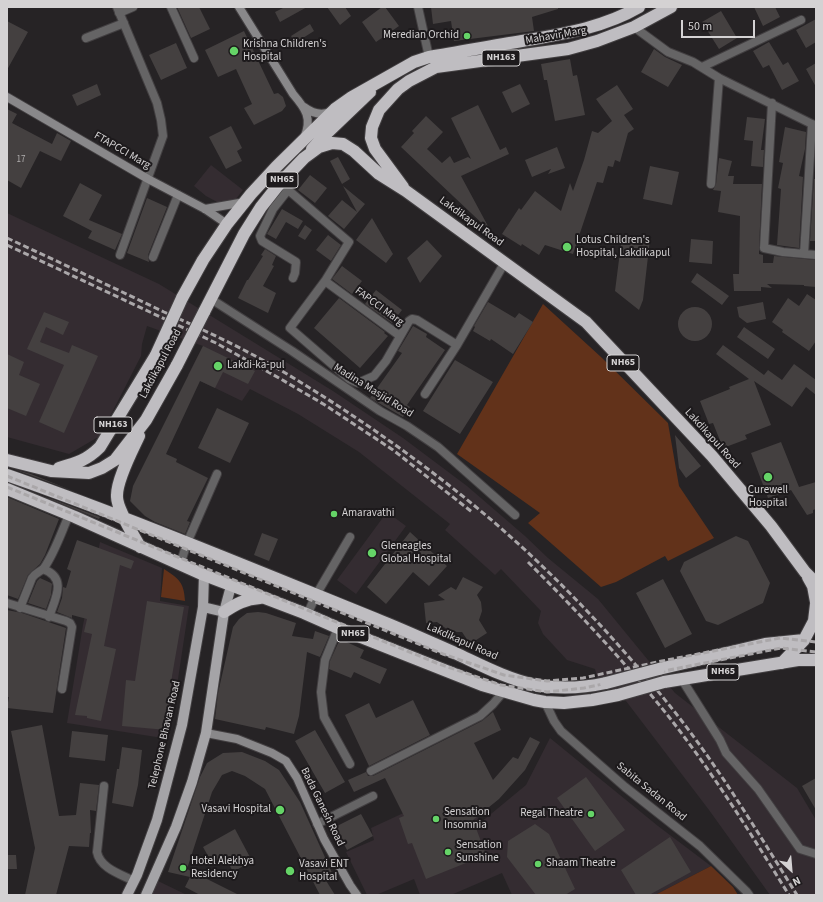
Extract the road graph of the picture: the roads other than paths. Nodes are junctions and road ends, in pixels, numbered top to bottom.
1 (133, 7) edge
2 (171, 7) edge
3 (239, 7) edge
4 (418, 7) edge
5 (639, 7) edge
6 (672, 7) edge
7 (118, 10) edge
8 (801, 20) dead end
9 (124, 23) junction
10 (634, 27) junction
11 (86, 38) dead end
12 (429, 57) junction
13 (194, 58) dead end
14 (702, 67) junction
15 (388, 77) junction
16 (720, 78) junction
17 (7, 97) edge
18 (772, 104) junction
19 (304, 107) junction
20 (335, 109) junction
21 (814, 125) edge
22 (303, 140) junction
23 (304, 158) junction
24 (148, 179) junction
25 (711, 184) dead end
26 (284, 186) junction
27 (406, 191) junction
28 (178, 195) junction
29 (245, 202) junction
30 (205, 209) junction
31 (227, 224) junction
32 (804, 254) junction
33 (120, 255) dead end
34 (816, 255) edge
35 (153, 257) dead end
36 (505, 262) junction
37 (292, 278) dead end
38 (325, 281) junction
39 (210, 299) junction
40 (400, 336) junction
41 (457, 345) junction
42 (429, 393) dead end
43 (146, 420) junction
44 (7, 460) edge
45 (51, 471) junction
46 (217, 474) dead end
47 (7, 475) edge
48 (7, 489) edge
49 (69, 515) junction
50 (515, 515) dead end
51 (125, 519) junction
52 (350, 537) dead end
53 (187, 543) junction
54 (140, 547) junction
55 (180, 565) junction
56 (43, 569) junction
57 (805, 572) junction
58 (204, 575) junction
59 (816, 583) edge
60 (231, 586) junction
61 (316, 595) junction
62 (263, 598) junction
63 (7, 603) edge
64 (816, 603) edge
65 (203, 607) junction
66 (20, 608) junction
67 (224, 612) junction
68 (307, 615) junction
69 (49, 616) junction
70 (338, 628) junction
71 (804, 640) junction
72 (816, 660) edge
73 (782, 663) junction
74 (681, 678) junction
75 (62, 689) dead end
76 (504, 691) junction
77 (545, 702) junction
78 (206, 733) junction
79 (350, 764) dead end
80 (371, 771) dead end
81 (104, 786) dead end
82 (373, 796) dead end
83 (317, 824) junction
84 (816, 854) edge
85 (134, 881) junction
86 (127, 895) edge
87 (146, 895) edge
88 (357, 895) edge
89 (749, 895) edge

1 - 7 street
2 - 13 street
3 - 19 street
4 - 12 street
5 - 12 highway, Mahavir Marg / NH163
6 - 10 highway, Mahavir Marg / NH163
7 - 9 street
8 - 14 street
9 - 11 street
9 - 24 street
10 - 14 street
10 - 27 highway, Mahavir Marg / NH163
12 - 15 highway, Mahavir Marg / NH163
14 - 16 street
15 - 20 highway, Mahavir Marg / NH163
15 - 23 highway, NH163
16 - 18 street
16 - 25 street
17 - 24 street, FTAPCCI Marg
18 - 21 street
18 - 32 street
19 - 20 street
19 - 22 street
20 - 22 highway, Lakdikapul Road / NH163
21 - 32 street
22 - 29 highway, Lakdikapul Road / NH163
23 - 26 highway, Lakdikapul Road / NH65
23 - 27 highway, Lakdikapul Road / NH65
24 - 28 street, FTAPCCI Marg
24 - 33 street
26 - 37 street
26 - 38 street
26 - 39 highway, Lakdikapul Road / NH65
27 - 36 highway, Lakdikapul Road / NH65
28 - 30 street, FTAPCCI Marg
28 - 35 street
29 - 30 street
29 - 31 highway, Lakdikapul Road / NH163
30 - 31 street, FTAPCCI Marg
31 - 45 highway, Lakdikapul Road / NH163, bridge
32 - 34 street
36 - 41 street
36 - 57 highway, Lakdikapul Road / NH65
38 - 40 street, FAPCCI Marg
38 - 40 street
39 - 43 highway, Lakdikapul Road / NH65, bridge
39 - 50 street, Madina Masjid Road
40 - 41 street, FAPCCI Marg
41 - 42 street
43 - 45 highway, Lakdikapul Road / NH65
43 - 51 highway, Lakdikapul Road / NH65
44 - 45 highway, Lakdikapul Road / NH65
46 - 53 street
47 - 51 highway, Lakdikapul Road / NH65
48 - 49 highway, NH65
49 - 54 highway, NH65
49 - 56 street
51 - 53 highway, Lakdikapul Road / NH65
51 - 54 highway, Lakdikapul Road / NH65
52 - 61 street
53 - 55 street
53 - 61 highway, Lakdikapul Road / NH65
54 - 55 highway, NH65
55 - 58 highway, NH65
56 - 66 street
56 - 69 street
57 - 59 highway, Lakdikapul Road / NH65
57 - 64 highway, NH65
58 - 60 highway, NH65
58 - 65 main road, Telephone Bhavan Road
60 - 62 highway, NH65
60 - 67 main road
61 - 68 street
61 - 71 highway, Lakdikapul Road / NH65, bridge
62 - 67 highway
62 - 68 highway, NH65
63 - 66 street
64 - 71 highway, NH65
65 - 67 main road
65 - 85 main road, Telephone Bhavan Road
66 - 69 street
67 - 78 main road
68 - 70 highway, NH65
69 - 75 street
70 - 76 highway, NH65
70 - 79 street
71 - 73 highway, NH65
72 - 73 highway, NH65
73 - 74 highway, NH65
74 - 77 highway, NH65, bridge
74 - 84 street
76 - 77 highway, NH65
76 - 80 street
77 - 89 street, Sabita Sadan Road
78 - 83 street, Bada Ganesh Road
78 - 87 main road
81 - 85 street
82 - 83 street
83 - 88 street, Bada Ganesh Road
85 - 86 main road, Telephone Bhavan Road

